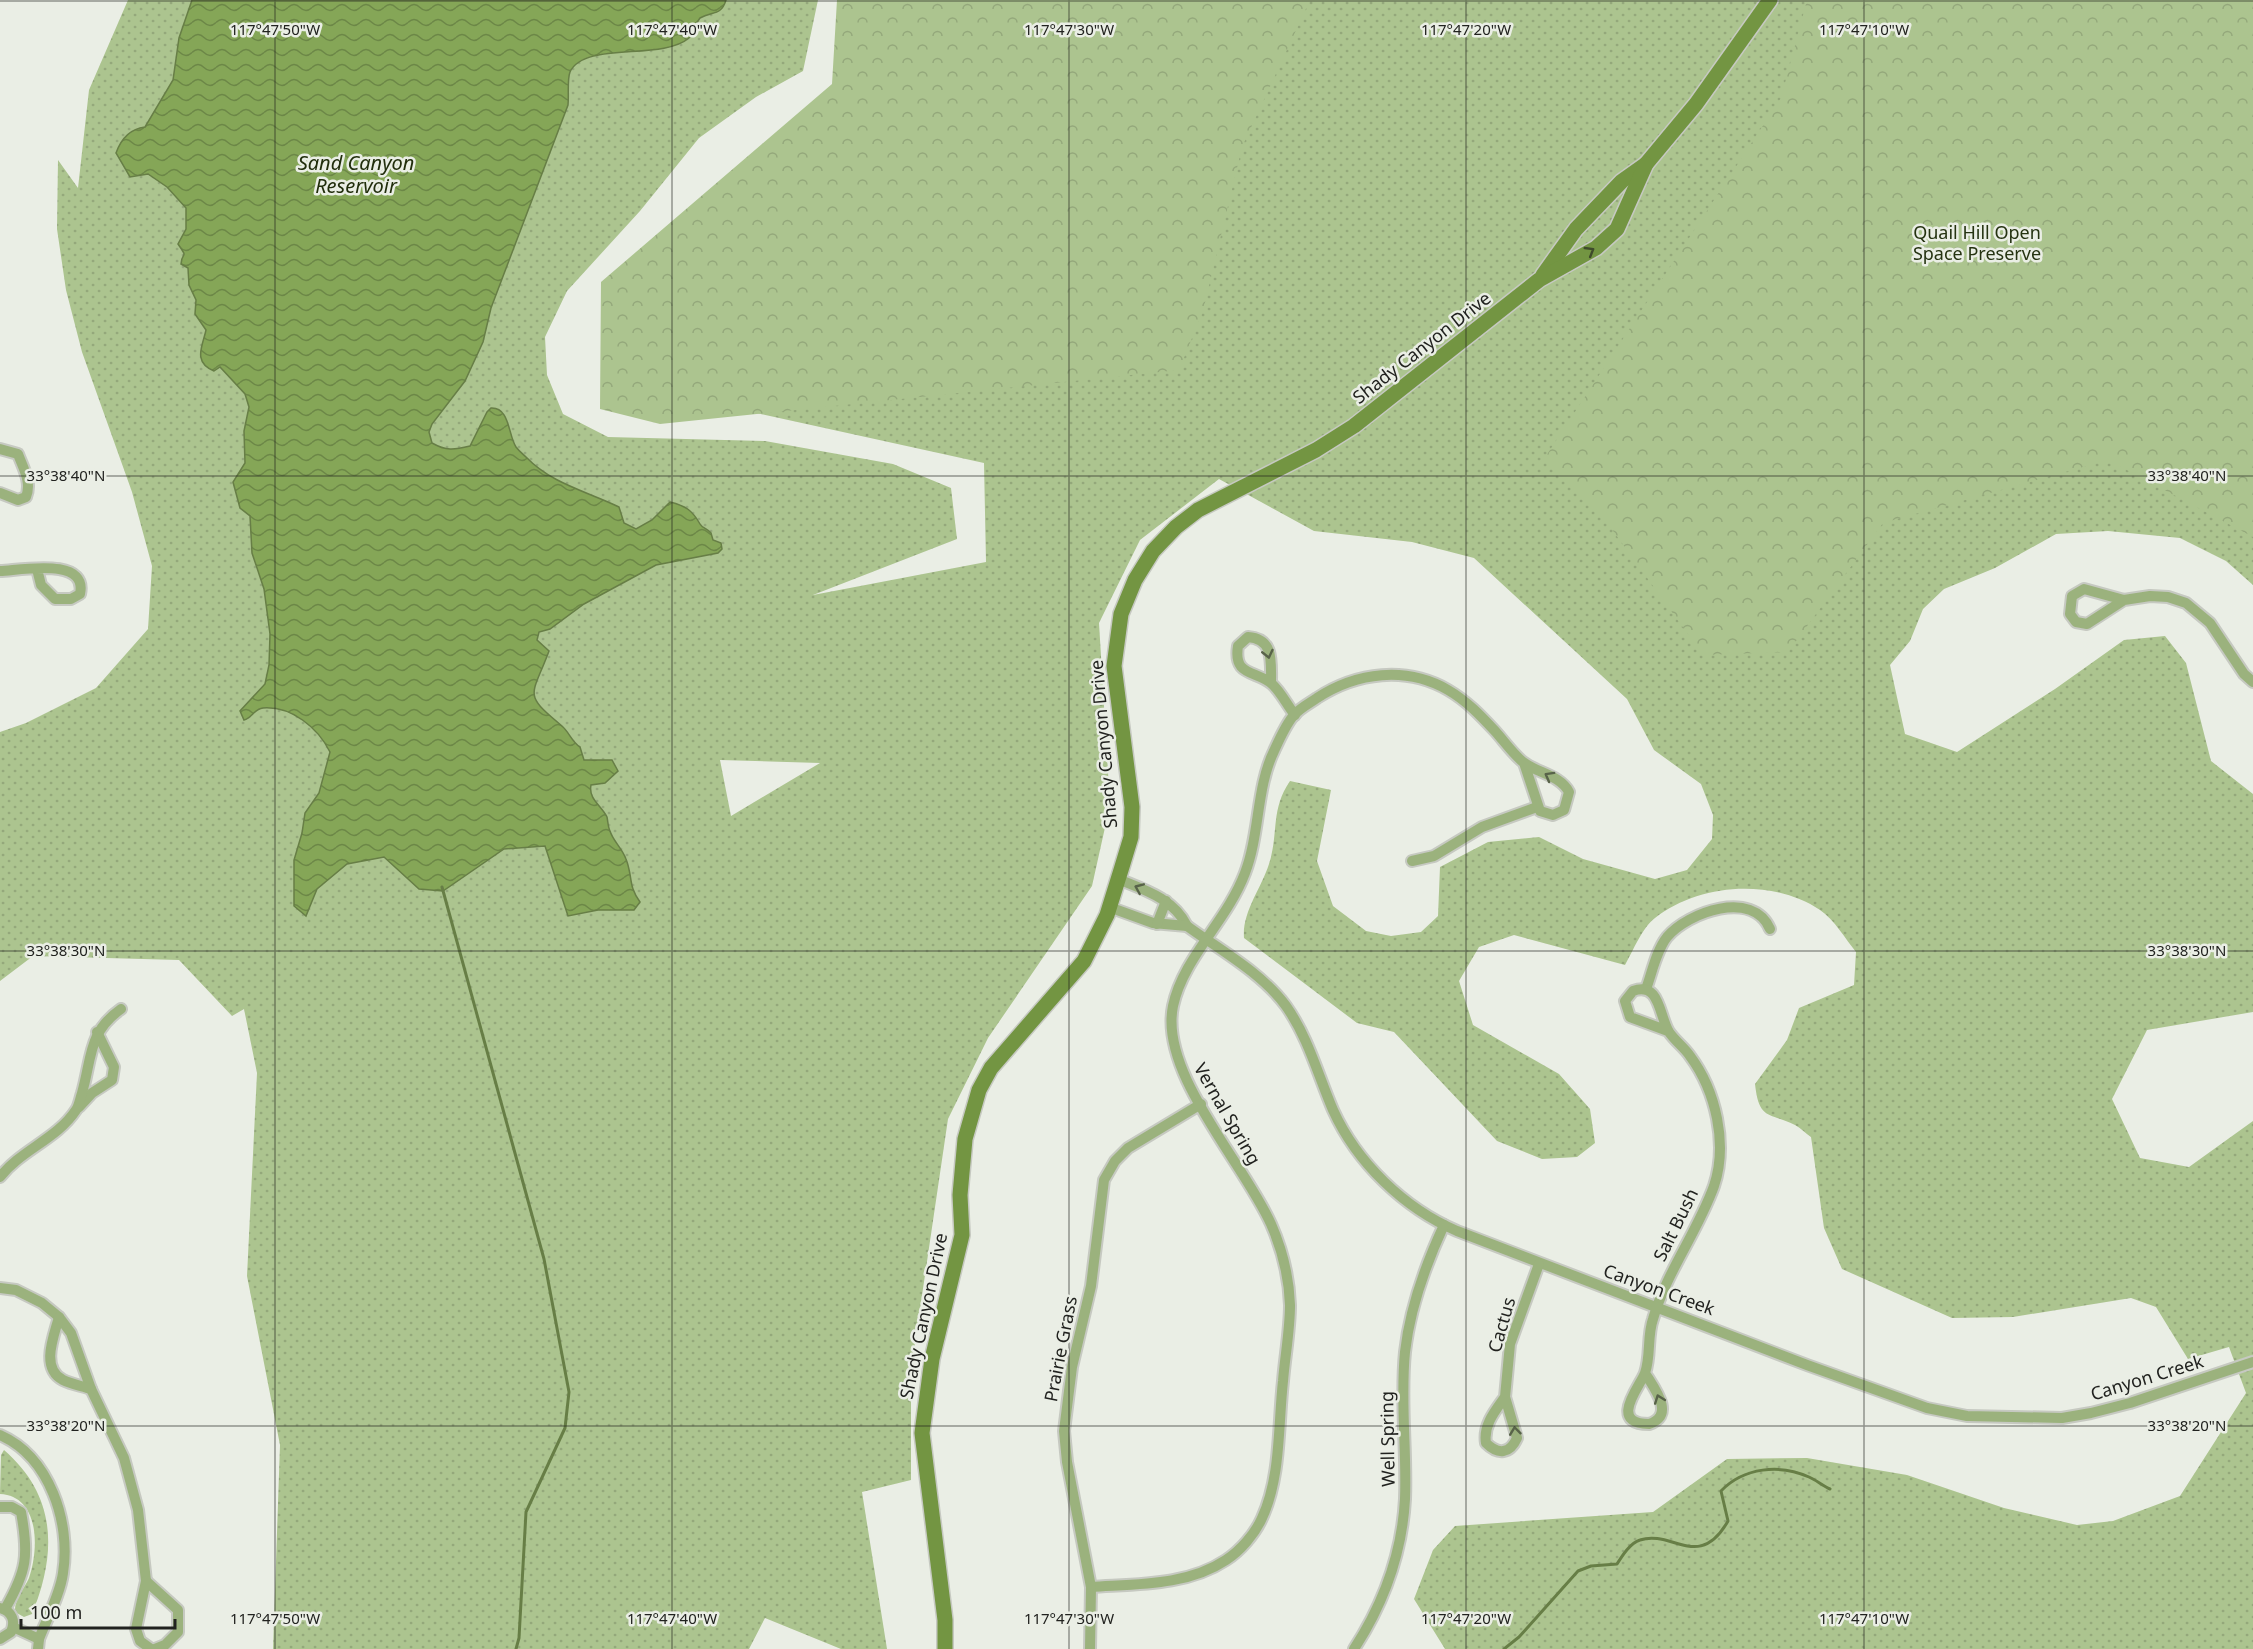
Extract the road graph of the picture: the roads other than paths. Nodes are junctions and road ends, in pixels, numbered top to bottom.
1 (1770, 0) edge
2 (1646, 164) junction
3 (1539, 280) junction
4 (0, 449) edge
5 (0, 493) edge
6 (37, 569) dead end
7 (0, 571) edge
8 (2124, 600) junction
9 (1271, 682) dead end
10 (2253, 682) edge
11 (1294, 715) junction
12 (1524, 763) junction
13 (1537, 807) junction
14 (1412, 861) dead end
15 (1118, 879) junction
16 (1166, 901) junction
17 (1109, 907) junction
18 (1156, 924) junction
19 (1187, 926) junction
20 (1770, 929) dead end
21 (1207, 940) junction
22 (1646, 989) junction
23 (121, 1009) dead end
24 (1668, 1031) junction
25 (97, 1032) junction
26 (1201, 1104) junction
27 (77, 1109) junction
28 (0, 1176) edge
29 (1444, 1226) junction
30 (1539, 1264) junction
31 (0, 1288) edge
32 (1658, 1306) junction
33 (59, 1317) junction
34 (2253, 1362) edge
35 (1645, 1373) dead end
36 (91, 1389) junction
37 (1504, 1397) junction
38 (0, 1434) edge
39 (0, 1507) edge
40 (146, 1581) junction
41 (1091, 1587) junction
42 (2, 1608) edge
43 (13, 1627) junction
44 (0, 1639) edge
45 (39, 1644) edge
46 (153, 1649) edge
47 (945, 1649) edge
48 (1090, 1649) edge
49 (1354, 1649) edge

1 - 2 street
2 - 3 street
3 -> 2 street
3 - 15 street, Shady Canyon Drive
4 - 5 street
6 - 7 street
8 - 8 street
8 - 10 street
9 - 11 street
11 - 12 street, Vernal Spring
11 - 21 street, Vernal Spring
12 - 13 street, Vernal Spring
13 -> 12 street, Vernal Spring
13 - 14 street
16 -> 15 street, Canyon Creek
15 - 17 street, Shady Canyon Drive
16 - 18 street
16 - 19 street, Canyon Creek
17 - 18 street
17 - 47 street, Shady Canyon Drive
18 - 19 street
19 - 21 street, Canyon Creek
20 - 22 street
21 - 26 street, Vernal Spring
21 - 29 street, Canyon Creek
22 - 24 street, Salt Bush
22 - 24 street
23 - 25 street
24 - 32 street, Salt Bush
25 - 27 street
25 - 27 street
26 - 41 street, Prairie Grass
26 - 41 street, Vernal Spring
27 - 28 street
29 - 30 street, Canyon Creek
29 - 49 street, Well Spring
30 - 32 street, Canyon Creek
30 - 37 street, Cactus
31 - 33 street
32 - 34 street, Canyon Creek
32 - 35 street, Salt Bush
33 - 36 street
33 - 36 street
36 - 40 street
37 -> 37 street, Cactus
38 - 45 street
39 - 42 street
40 - 46 street
40 - 46 street
41 - 48 street, Prairie Grass
42 - 43 street
43 - 44 street
43 - 45 street

